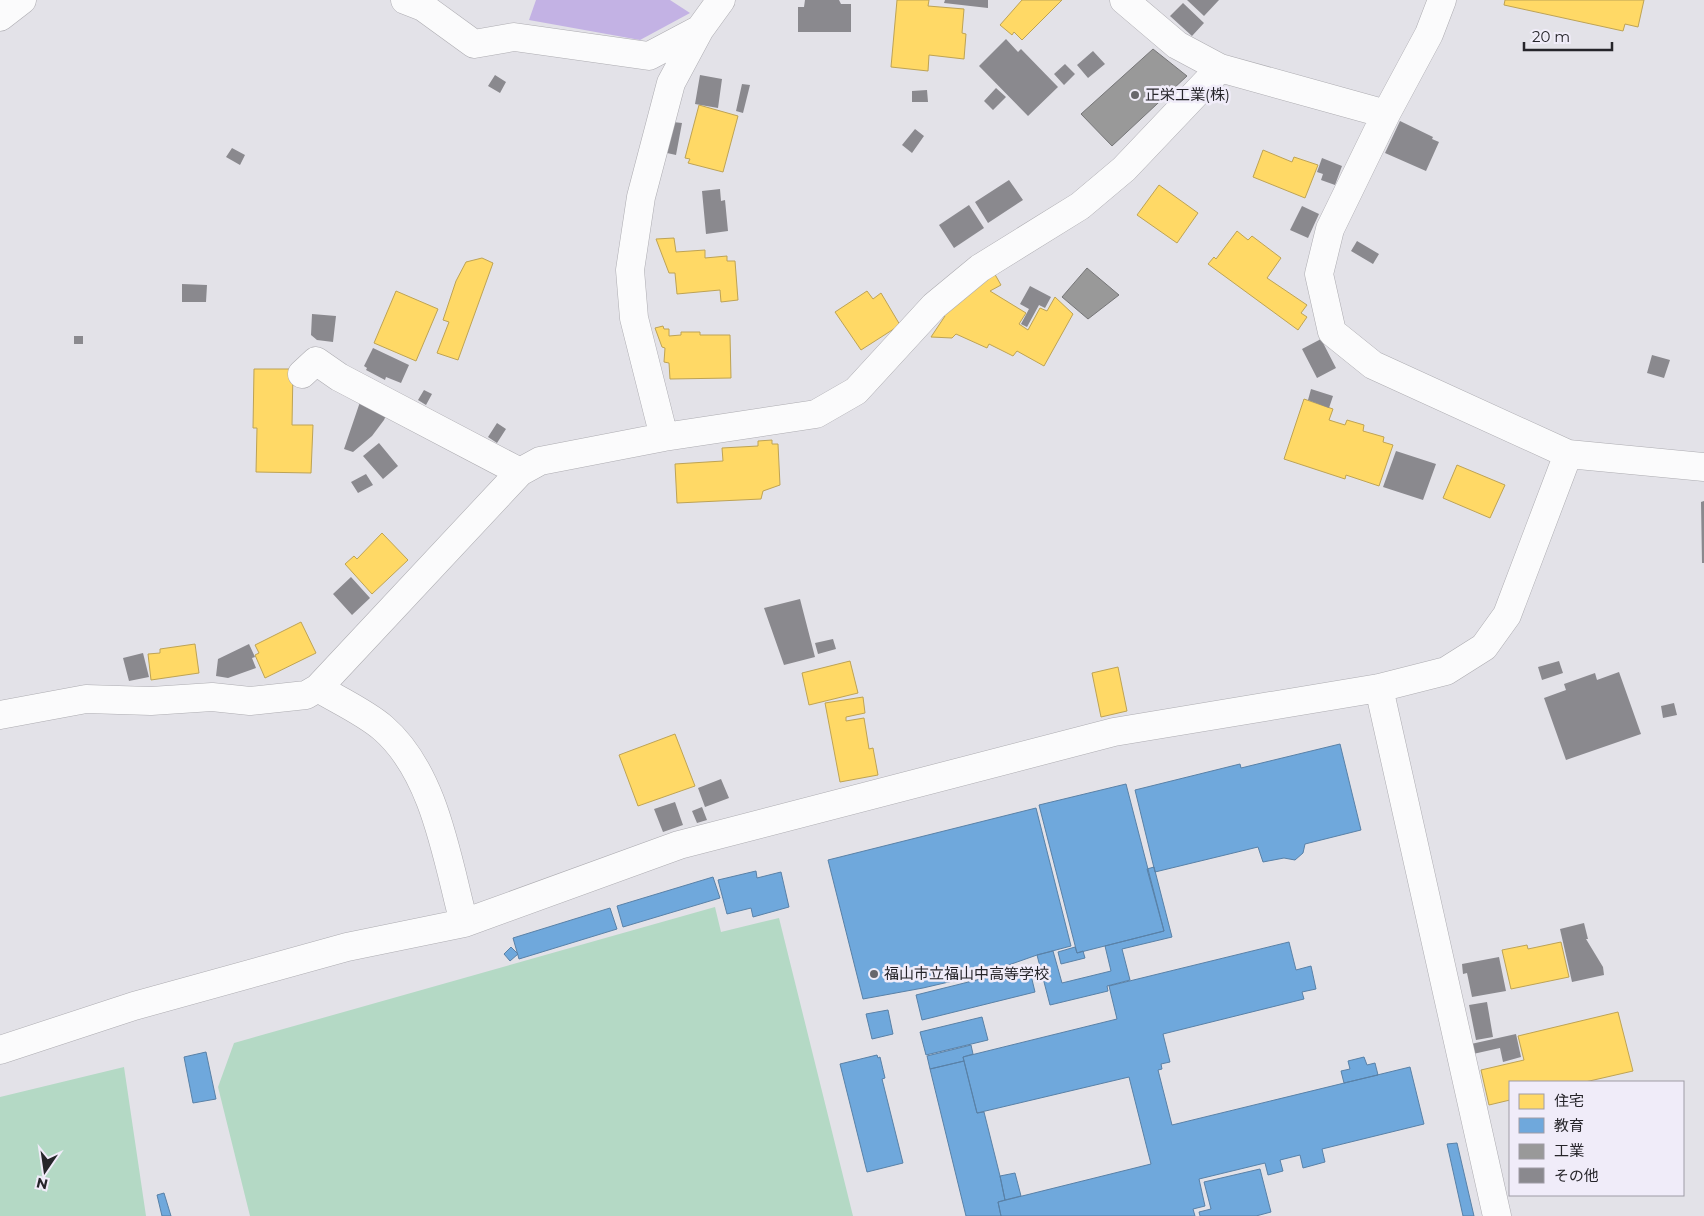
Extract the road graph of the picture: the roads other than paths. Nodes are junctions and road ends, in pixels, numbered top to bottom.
1 (22, 0) edge
2 (404, 0) edge
3 (721, 0) edge
4 (1124, 0) edge
5 (1442, 0) edge
6 (0, 17) edge
7 (700, 29) junction
8 (1220, 68) junction
9 (1386, 114) junction
10 (302, 374) dead end
11 (664, 437) junction
12 (1568, 454) junction
13 (1704, 467) edge
14 (520, 472) junction
15 (318, 688) junction
16 (1379, 688) junction
17 (0, 715) edge
18 (464, 923) junction
19 (0, 1050) edge
20 (1497, 1216) edge

1 - 6 street
2 - 7 street
3 - 7 street
4 - 8 street
5 - 9 street
7 - 11 street
8 - 9 street
8 - 11 street
9 - 12 street
10 - 14 street
11 - 14 street
12 - 13 street
12 - 16 street
14 - 15 street
15 - 17 street
15 - 18 street
16 - 18 street
16 - 20 street
18 - 19 street

